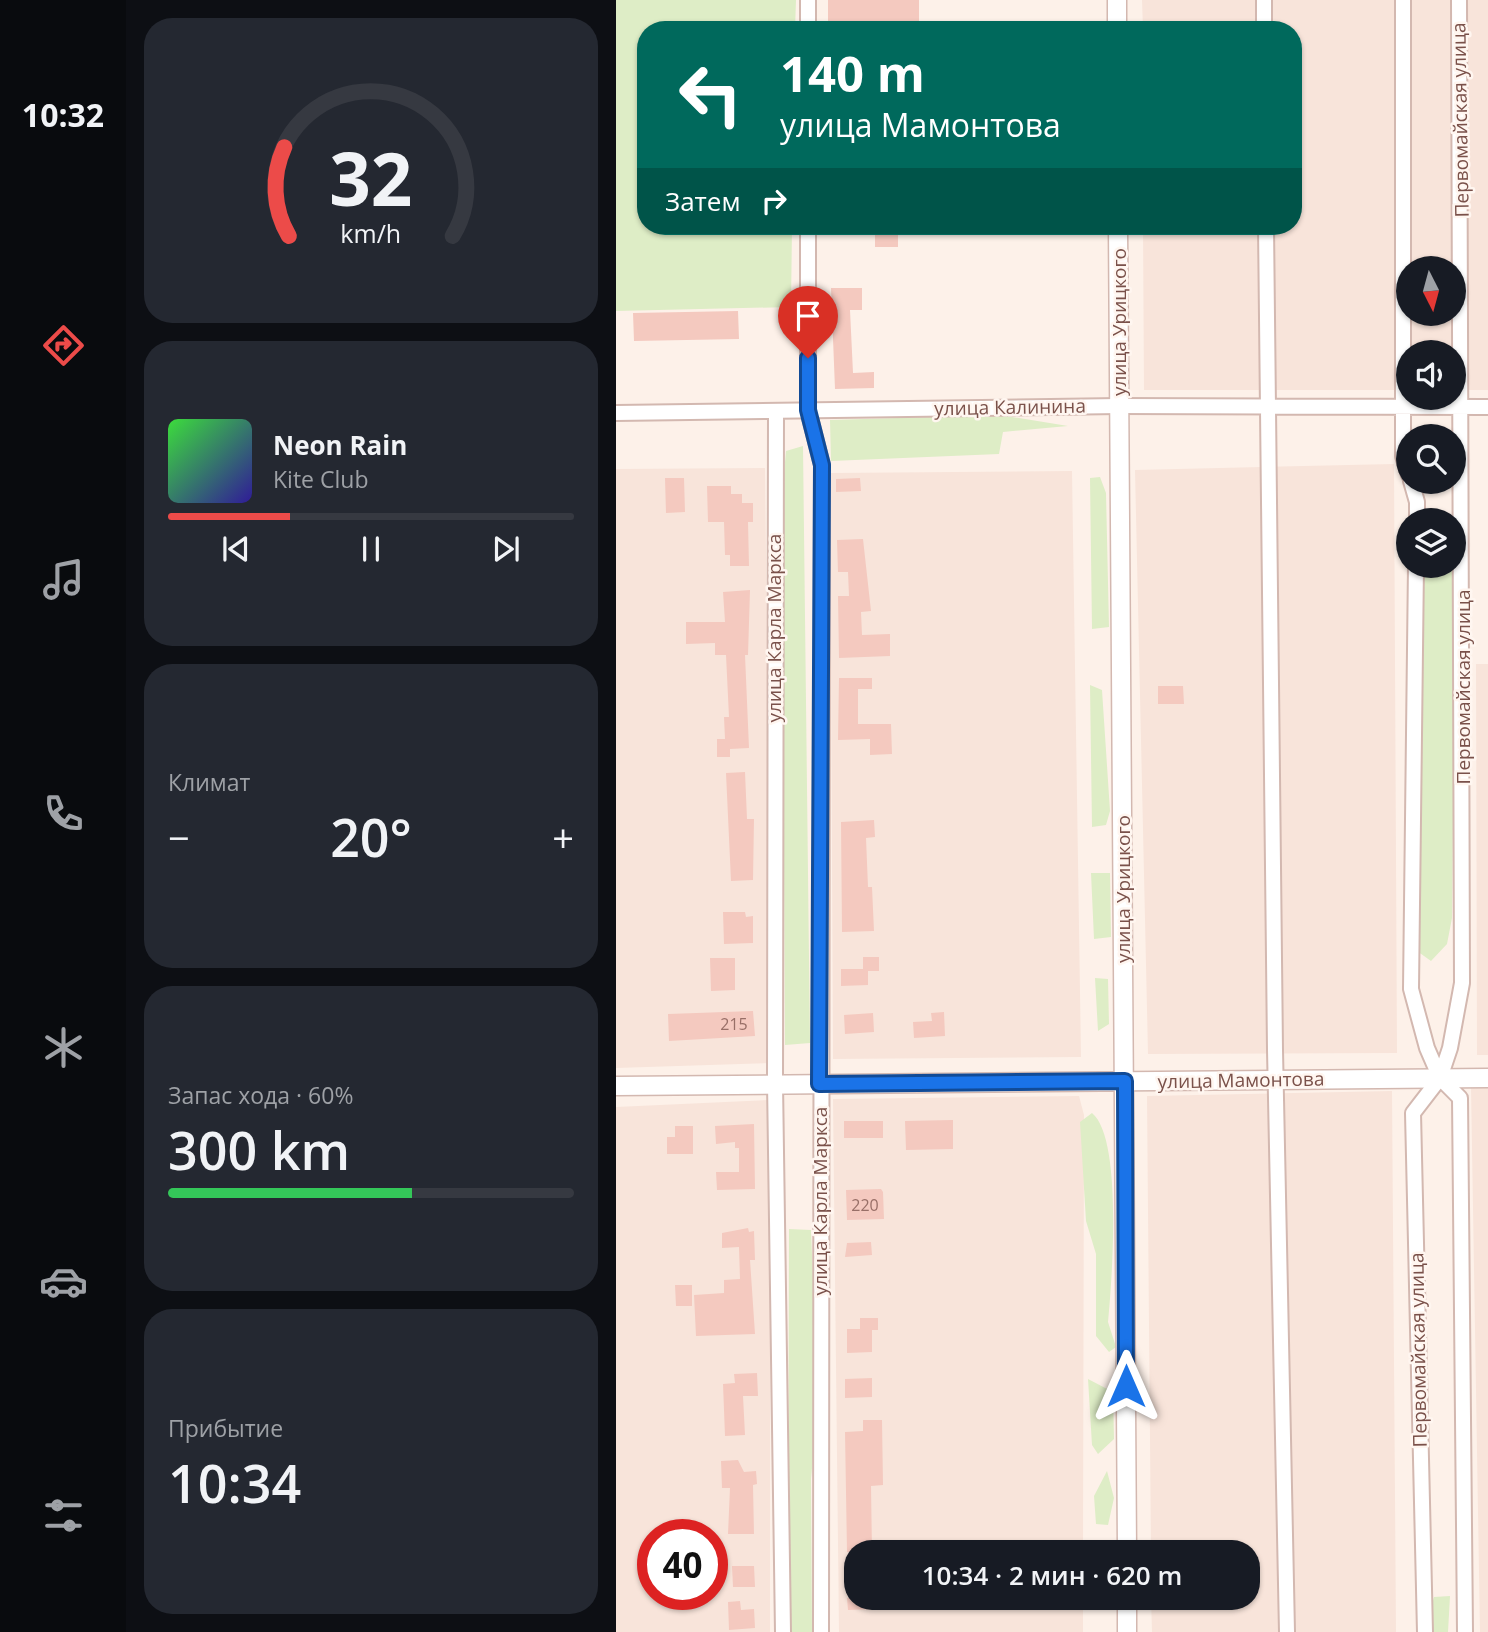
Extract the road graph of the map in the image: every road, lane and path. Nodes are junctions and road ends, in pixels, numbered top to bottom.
1 (808, 0) edge
2 (1117, 0) edge
3 (1264, 0) edge
4 (1403, 0) edge
5 (1459, 0) edge
6 (808, 21) edge
7 (1117, 21) edge
8 (1264, 21) edge
9 (808, 235) edge
10 (1118, 235) edge
11 (1266, 235) edge
12 (1403, 340) edge
13 (1462, 340) edge
14 (1119, 406) junction
15 (1268, 406) junction
16 (1396, 407) edge
17 (1466, 407) edge
18 (1488, 407) edge
19 (808, 410) junction
20 (1463, 410) edge
21 (776, 411) junction
22 (616, 413) edge
23 (1416, 578) edge
24 (1440, 1078) junction
25 (1488, 1078) edge
26 (1276, 1079) junction
27 (1125, 1081) junction
28 (775, 1083) junction
29 (819, 1084) junction
30 (616, 1086) edge
31 (1127, 1540) edge
32 (1127, 1610) edge
33 (783, 1632) edge
34 (821, 1632) edge
35 (1127, 1632) edge
36 (1287, 1632) edge
37 (1425, 1632) edge
38 (1465, 1632) edge

1 - 6 street
2 - 7 street
3 - 8 street
4 - 12 street
5 - 13 street, Первомайская улица
9 - 19 street, улица Карла Маркса
10 - 14 street, улица Урицкого
11 - 15 street
14 - 15 street, улица Калинина
14 - 19 street, улица Калинина
14 - 27 street, улица Урицкого
15 - 16 street, улица Калинина
15 - 26 street
17 - 18 street, улица Калинина
19 - 21 street, улица Калинина
19 - 29 street, улица Карла Маркса
20 - 24 street, Первомайская улица
21 - 22 street, улица Калинина
21 - 28 street, улица Карла Маркса
23 - 24 street
24 - 25 street, улица Мамонтова
24 - 26 street, улица Мамонтова
24 - 37 street, Первомайская улица
24 - 38 street
26 - 27 street, улица Мамонтова
26 - 36 street
27 - 29 street, улица Мамонтова
27 - 31 street, улица Урицкого
28 - 29 street, улица Мамонтова
28 - 30 street, улица Мамонтова
28 - 33 street, улица Карла Маркса
29 - 34 street, улица Карла Маркса
32 - 35 street

